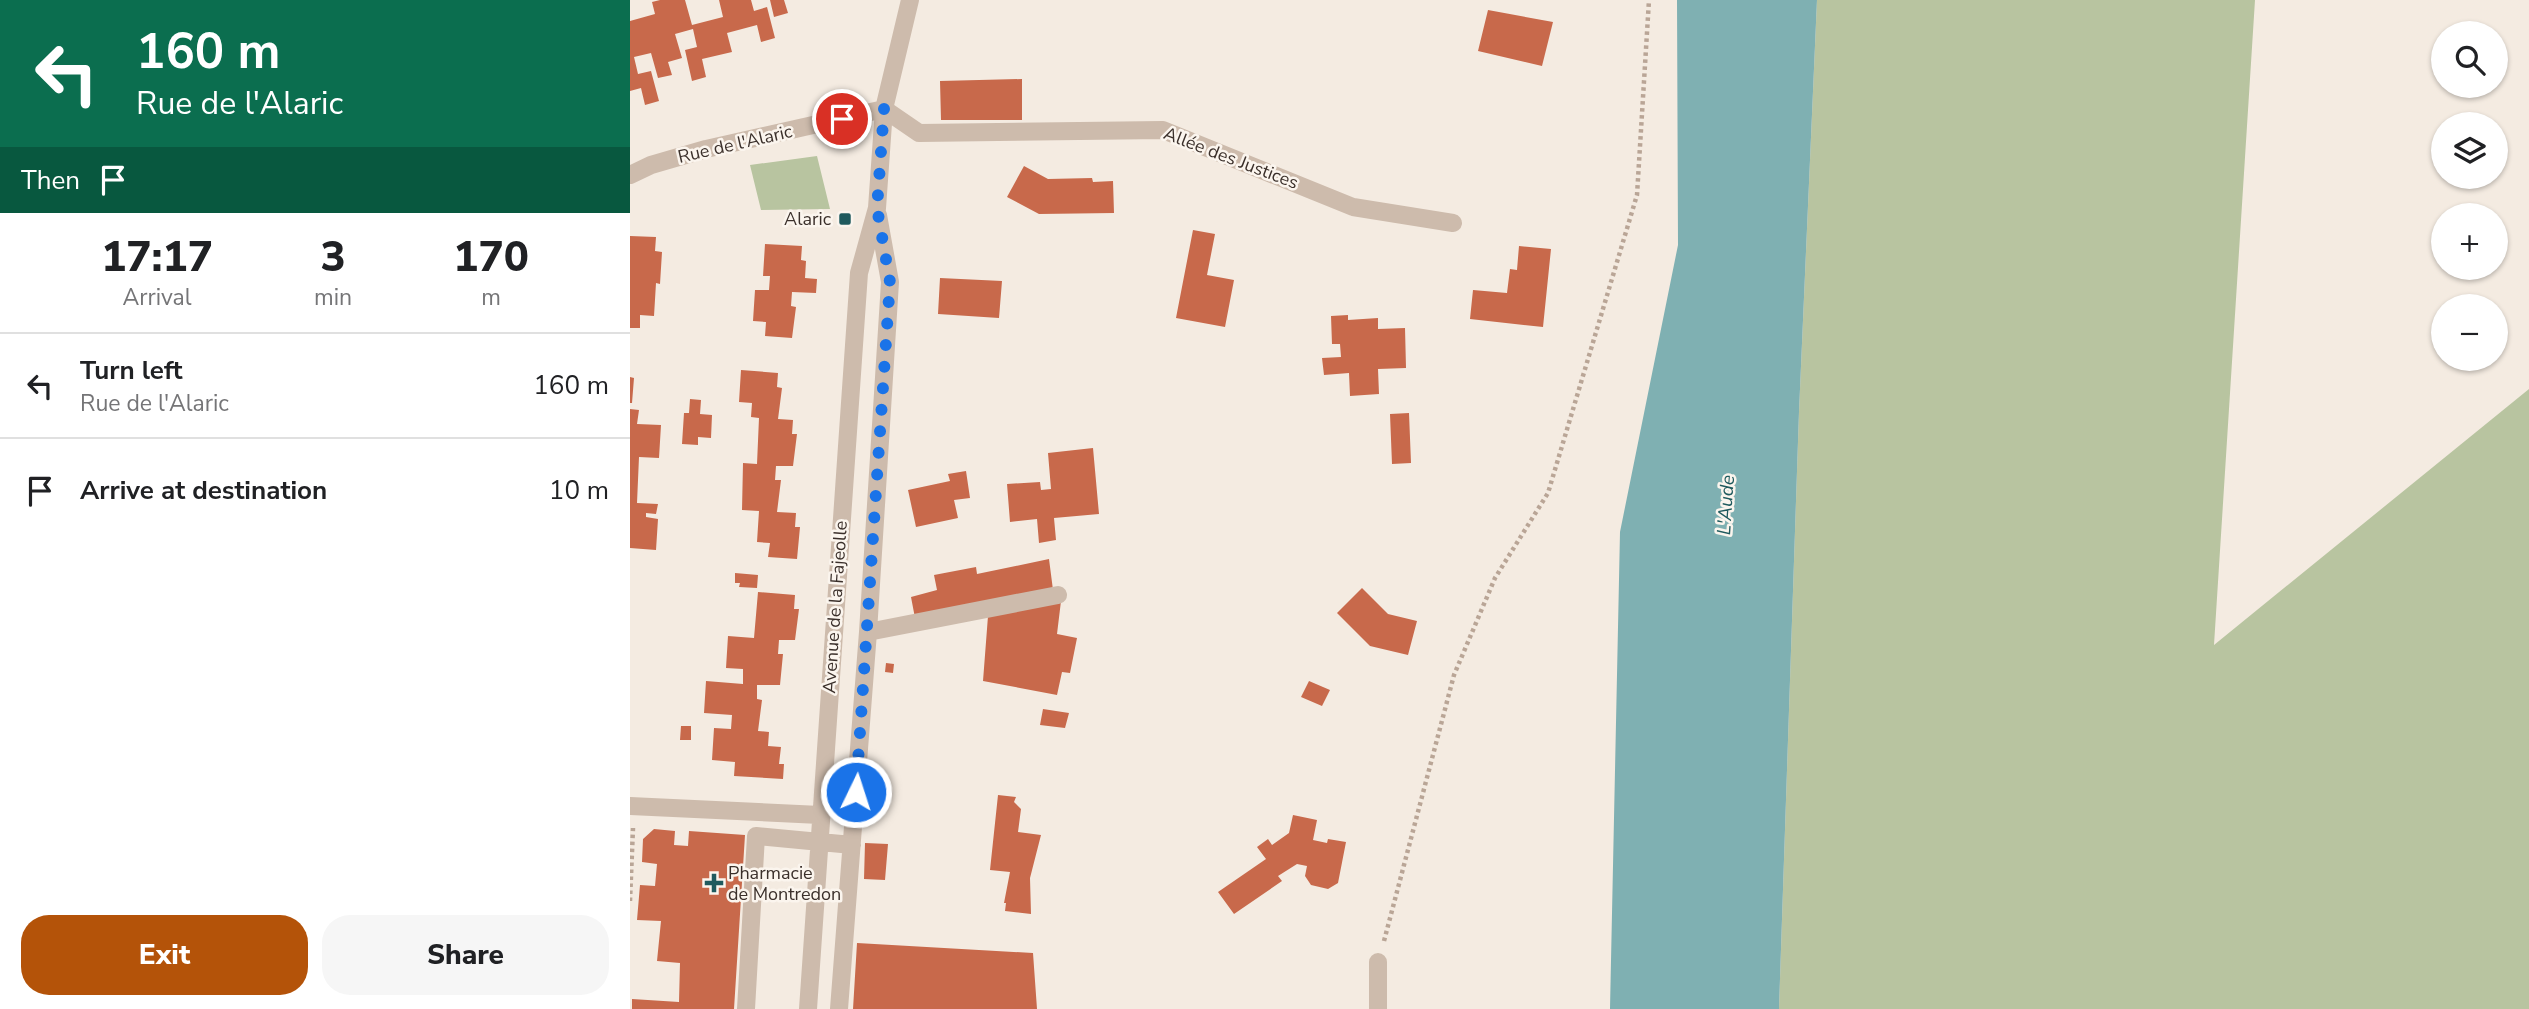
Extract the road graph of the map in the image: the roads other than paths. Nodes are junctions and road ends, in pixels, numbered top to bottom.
1 (910, 0) edge
2 (884, 109) junction
3 (630, 175) edge
4 (877, 208) junction
5 (1453, 223) dead end
6 (1058, 595) dead end
7 (869, 632) junction
8 (632, 807) edge
9 (820, 815) junction
10 (819, 840) junction
11 (852, 845) junction
12 (1378, 962) road end
13 (746, 1009) edge
14 (808, 1009) edge
15 (839, 1009) edge
16 (1378, 1009) edge

1 - 2 street, Avenue de la Fajeolle
2 - 3 street, Rue de l'Alaric
2 - 4 street, Avenue de la Fajeolle
2 - 5 street, Allée des Justices
4 - 7 street, Avenue de la Fajeolle
4 - 9 street, Avenue de la Fajeolle
6 - 7 street
7 - 11 street, Avenue de la Fajeolle
8 - 9 street
9 - 10 street, Avenue de la Fajeolle
10 - 11 street
10 - 13 street
10 - 14 street, Avenue de la Fajeolle
11 - 15 street, Avenue de la Fajeolle
12 - 16 street

